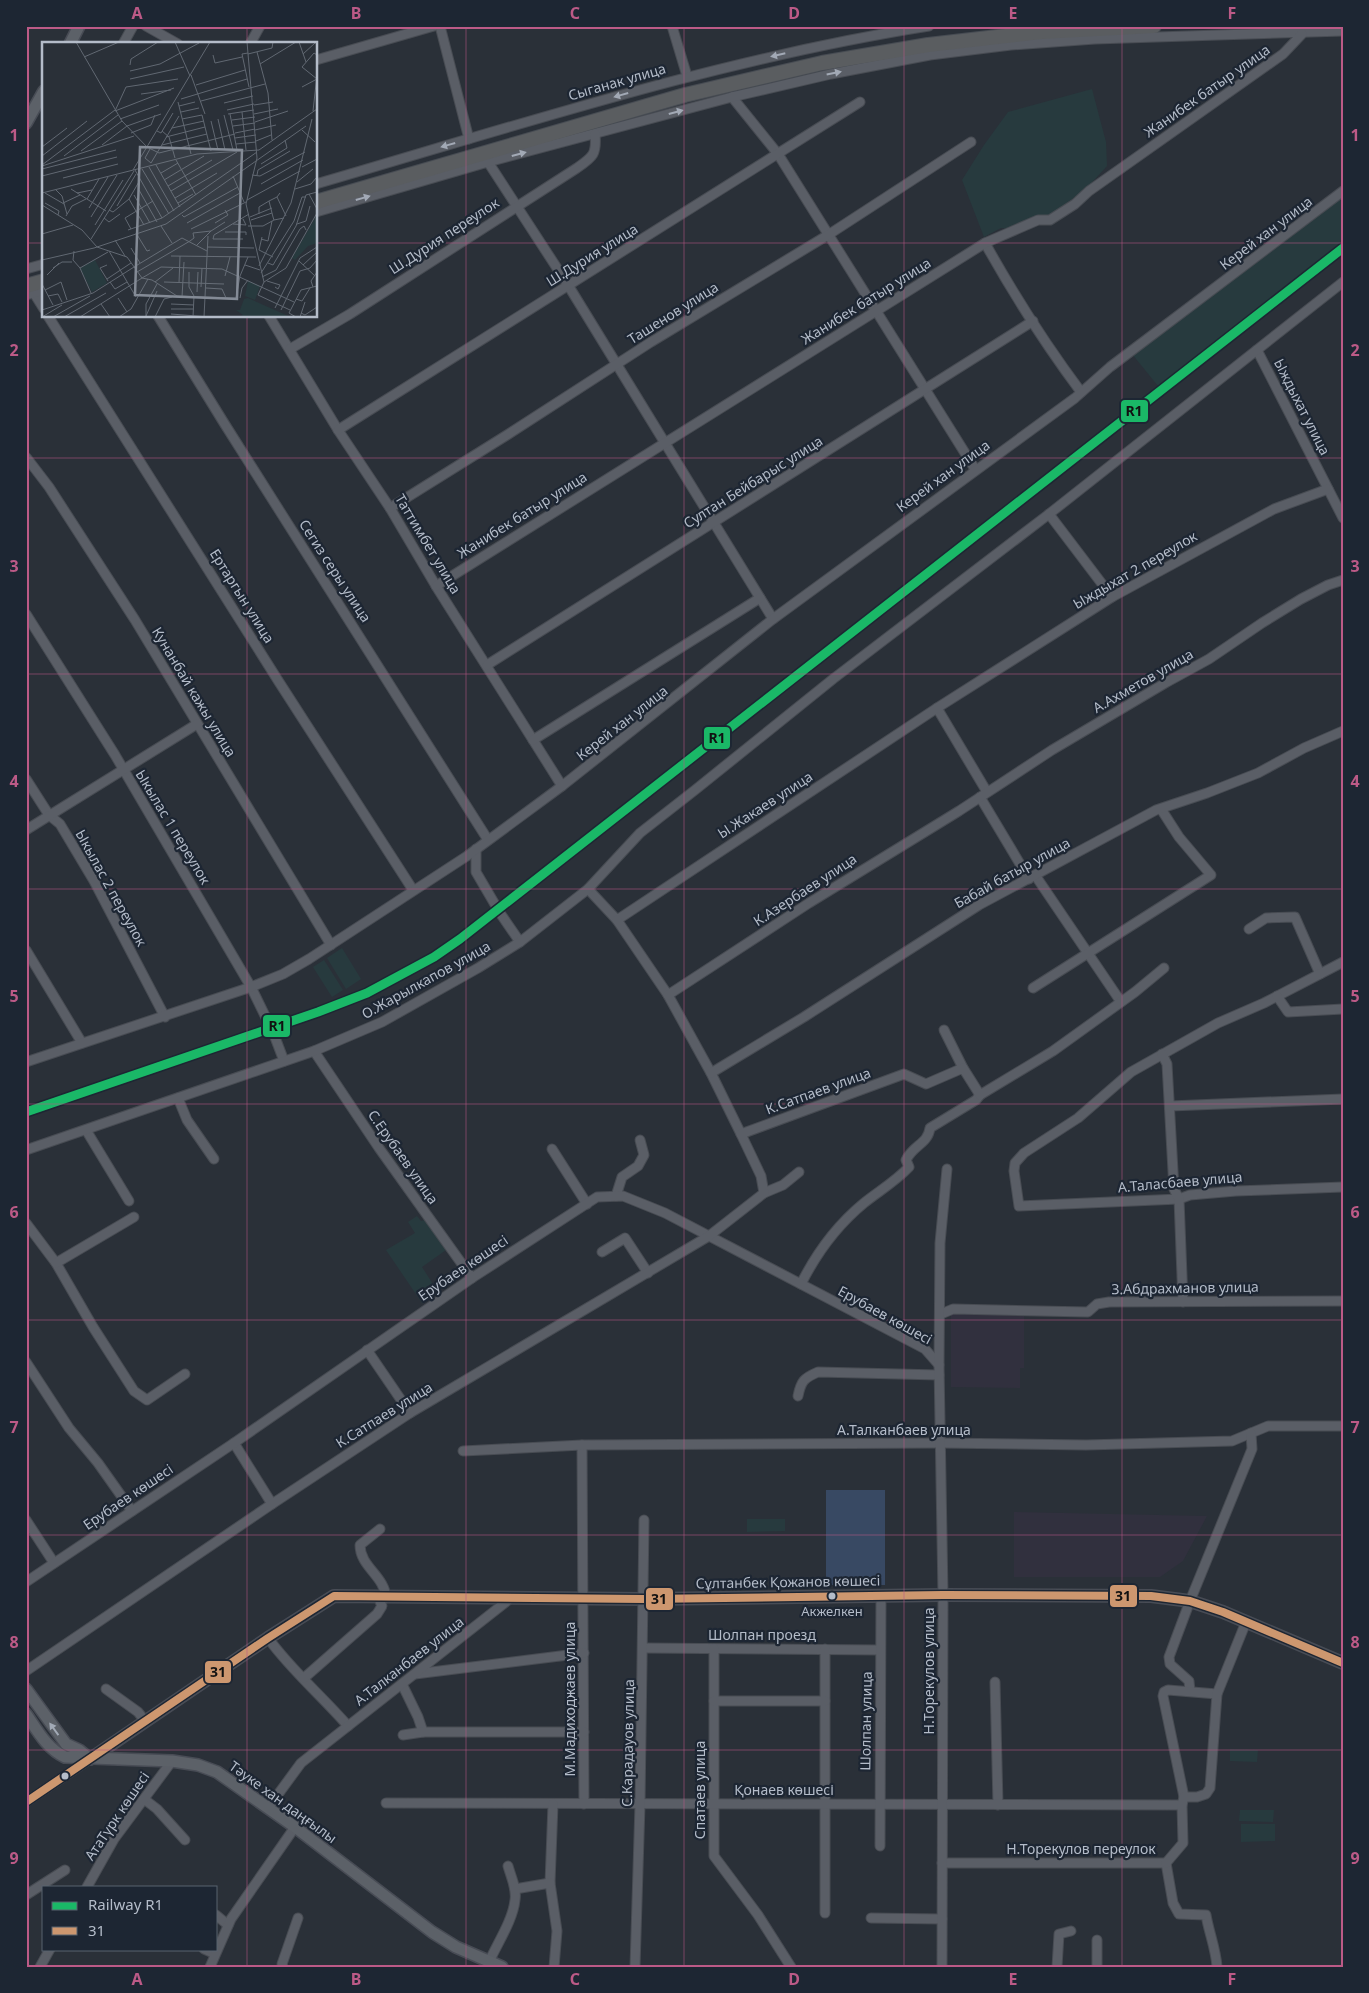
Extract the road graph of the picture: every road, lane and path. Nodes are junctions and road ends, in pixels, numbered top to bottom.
1 (79, 26) edge
2 (133, 26) edge
3 (146, 26) edge
4 (260, 26) edge
5 (434, 26) edge
6 (440, 26) edge
7 (672, 26) edge
8 (929, 26) edge
9 (1028, 26) edge
10 (1154, 26) edge
11 (1343, 31) edge
12 (1302, 34) junction
13 (71, 42) edge
14 (124, 42) edge
15 (174, 42) edge
16 (251, 42) edge
17 (318, 59) edge
18 (687, 76) junction
19 (42, 95) edge
20 (732, 97) junction
21 (860, 102) dead end
22 (26, 123) edge
23 (595, 134) junction
24 (469, 139) junction
25 (971, 142) dead end
26 (778, 154) junction
27 (488, 162) junction
28 (318, 183) edge
29 (1343, 192) edge
30 (318, 193) edge
31 (318, 201) edge
32 (517, 205) junction
33 (318, 211) edge
34 (828, 234) junction
35 (985, 243) junction
36 (42, 265) edge
37 (26, 269) edge
38 (42, 273) edge
39 (26, 277) edge
40 (42, 282) edge
41 (1343, 282) edge
42 (568, 285) junction
43 (42, 290) edge
44 (29, 291) edge
45 (42, 307) edge
46 (875, 311) junction
47 (49, 318) edge
48 (159, 318) edge
49 (270, 318) edge
50 (1033, 321) junction
51 (290, 349) junction
52 (1257, 350) junction
53 (617, 364) junction
54 (924, 390) junction
55 (1081, 392) junction
56 (338, 430) junction
57 (665, 442) junction
58 (26, 457) edge
59 (975, 469) junction
60 (1328, 489) junction
61 (1339, 503) edge
62 (390, 508) junction
63 (1049, 514) junction
64 (1343, 518) edge
65 (714, 522) junction
66 (1343, 580) edge
67 (436, 586) junction
68 (1112, 597) junction
69 (760, 598) junction
70 (26, 614) edge
71 (773, 619) junction
72 (487, 665) junction
73 (965, 691) joint
74 (936, 708) junction
75 (197, 724) junction
76 (1343, 731) edge
77 (533, 740) junction
78 (123, 770) junction
79 (26, 778) edge
80 (562, 786) junction
81 (983, 795) junction
82 (1161, 809) junction
83 (958, 811) joint
84 (49, 815) junction
85 (26, 830) edge
86 (488, 840) junction
87 (476, 849) junction
88 (1032, 877) junction
89 (588, 889) junction
90 (413, 890) junction
91 (618, 920) junction
92 (1249, 929) dead end
93 (520, 942) junction
94 (331, 945) junction
95 (26, 950) edge
96 (1089, 953) junction
97 (1343, 962) edge
98 (1164, 968) dead end
99 (1320, 974) junction
100 (251, 986) junction
101 (1033, 988) dead end
102 (668, 995) junction
103 (1277, 996) junction
104 (1120, 1002) junction
105 (1343, 1009) edge
106 (165, 1016) junction
107 (944, 1030) dead end
108 (82, 1044) junction
109 (314, 1051) junction
110 (1162, 1054) junction
111 (284, 1061) junction
112 (26, 1062) edge
113 (963, 1068) junction
114 (711, 1073) junction
115 (980, 1095) junction
116 (178, 1098) junction
117 (1343, 1099) edge
118 (1170, 1106) junction
119 (86, 1130) junction
120 (741, 1134) junction
121 (640, 1140) dead end
122 (552, 1149) dead end
123 (26, 1150) edge
124 (214, 1159) dead end
125 (947, 1169) dead end
126 (799, 1172) dead end
127 (1343, 1187) edge
128 (764, 1193) junction
129 (616, 1196) junction
130 (1179, 1199) junction
131 (129, 1200) dead end
132 (587, 1204) junction
133 (134, 1217) dead end
134 (26, 1223) edge
135 (709, 1236) junction
136 (602, 1252) dead end
137 (56, 1263) junction
138 (648, 1273) junction
139 (472, 1278) junction
140 (801, 1284) junction
141 (1343, 1301) edge
142 (1183, 1302) junction
143 (941, 1314) junction
144 (367, 1350) junction
145 (26, 1362) edge
146 (939, 1365) junction
147 (185, 1374) dead end
148 (939, 1375) junction
149 (798, 1396) dead end
150 (410, 1414) junction
151 (1343, 1426) edge
152 (1251, 1433) junction
153 (234, 1443) junction
154 (940, 1443) junction
155 (582, 1445) junction
156 (463, 1451) dead end
157 (272, 1504) junction
158 (132, 1511) junction
159 (26, 1520) edge
160 (644, 1520) dead end
161 (380, 1529) dead end
162 (54, 1563) junction
163 (26, 1582) edge
164 (943, 1595) junction
165 (880, 1596) junction
166 (382, 1597) junction
167 (511, 1598) junction
168 (584, 1598) junction
169 (644, 1599) junction
170 (1190, 1601) junction
171 (1246, 1622) junction
172 (268, 1638) junction
173 (643, 1648) junction
174 (714, 1649) junction
175 (825, 1649) junction
176 (880, 1650) junction
177 (584, 1653) junction
178 (1343, 1663) edge
179 (26, 1671) edge
180 (414, 1675) junction
181 (304, 1678) junction
182 (994, 1682) dead end
183 (402, 1684) junction
184 (26, 1689) edge
185 (106, 1689) dead end
186 (1190, 1691) junction
187 (1217, 1694) junction
188 (714, 1701) junction
189 (825, 1701) junction
190 (26, 1714) edge
191 (145, 1721) junction
192 (348, 1726) junction
193 (423, 1732) junction
194 (584, 1732) junction
195 (403, 1735) dead end
196 (90, 1760) junction
197 (172, 1761) junction
198 (144, 1798) junction
199 (1183, 1801) junction
200 (26, 1802) edge
201 (386, 1804) dead end
202 (553, 1804) junction
203 (584, 1804) junction
204 (640, 1804) junction
205 (713, 1804) junction
206 (824, 1804) junction
207 (880, 1804) junction
208 (942, 1804) junction
209 (998, 1804) junction
210 (268, 1808) junction
211 (295, 1827) junction
212 (185, 1840) dead end
213 (880, 1846) dead end
214 (942, 1863) junction
215 (1166, 1863) junction
216 (508, 1866) dead end
217 (65, 1870) dead end
218 (550, 1883) junction
219 (88, 1886) edge
220 (515, 1889) junction
221 (26, 1895) edge
222 (825, 1913) dead end
223 (218, 1916) edge
224 (298, 1918) dead end
225 (871, 1918) dead end
226 (942, 1918) junction
227 (228, 1924) junction
228 (1071, 1931) dead end
229 (1097, 1940) dead end
230 (218, 1947) edge
231 (49, 1950) edge
232 (206, 1950) edge
233 (217, 1950) edge
234 (215, 1954) junction
235 (495, 1965) edge
236 (40, 1967) edge
237 (210, 1967) edge
238 (283, 1967) edge
239 (554, 1967) edge
240 (635, 1967) edge
241 (791, 1967) edge
242 (942, 1967) edge
243 (1057, 1967) edge
244 (1097, 1967) edge
245 (1217, 1967) edge

1 - 13 main road
2 - 14 street
3 - 15 street
4 - 16 street
5 - 17 street
6 - 24 street
7 - 18 street
8 -> 18 street, Сыганак улица
9 - 30 highway
10 - 31 highway
11 - 12 street
20 -> 12 street
12 - 35 street, Жанибек батыр улица
18 -> 24 street, Сыганак улица
19 - 22 main road
23 -> 20 street
20 - 26 street
21 - 26 street, Ш.Дурия улица
27 -> 23 street
23 - 32 street, Ш.Дурия переулок
24 -> 28 street, Сыганак улица
25 - 34 street, Ташенов улица
26 - 34 street
26 - 42 street, Ш.Дурия улица
27 - 32 street
33 -> 27 street
29 - 55 street, Керей хан улица
32 - 42 street
32 - 51 street, Ш.Дурия переулок
34 - 46 street
34 - 53 street, Ташенов улица
35 - 46 street, Жанибек батыр улица
35 - 50 street
36 - 37 street
38 - 39 highway
40 - 44 highway
41 - 52 street, О.Жарылкапов улица
42 - 53 street
42 - 56 street, Ш.Дурия улица
43 - 44 street
44 - 45 street
46 - 54 street
46 - 57 street, Жанибек батыр улица
47 - 90 street, Ертаргын улица
48 - 86 street, Сегиз серы улица
49 - 51 street, Таттимбет улица
50 - 54 street, Султан Бейбарыс улица
50 - 55 street
51 - 56 street, Таттимбет улица
52 - 60 street, Ыждыхат улица
52 - 63 street, О.Жарылкапов улица
53 - 57 street
53 - 62 street, Ташенов улица
54 - 59 street
54 - 65 street, Султан Бейбарыс улица
55 - 59 street, Керей хан улица
56 - 62 street, Таттимбет улица
57 - 65 street
57 - 67 street, Жанибек батыр улица
58 - 75 street, Кунанбай кажы улица
59 - 71 street, Керей хан улица
60 - 61 street, Ыждыхат улица
60 - 68 street, Ыждыхат 2 переулок
61 - 64 street, Ыждыхат улица
62 - 67 street, Таттимбет улица
63 - 68 street
63 - 89 street, О.Жарылкапов улица
65 - 69 street
65 - 72 street, Султан Бейбарыс улица
66 - 81 street, А.Ахметов улица
67 - 72 street, Таттимбет улица
68 - 73 street, Ыждыхат 2 переулок
69 - 71 street
69 - 77 street, Керей хан улица
70 - 78 street, Ыкылас 1 переулок
71 - 80 street, Керей хан улица
72 - 77 street, Таттимбет улица
73 - 74 street, Ы.Жакаев улица
74 - 81 street
74 - 91 street, Ы.Жакаев улица
75 - 78 street
75 - 94 street, Кунанбай кажы улица
76 - 82 street, Бабай батыр улица
77 - 80 street, Таттимбет улица
78 - 84 street
78 - 100 street, Ыкылас 1 переулок
79 - 84 street, Ыкылас 2 переулок
80 - 86 street, Керей хан улица
81 - 83 street, А.Ахметов улица
81 - 88 street
82 - 88 street, Бабай батыр улица
82 - 96 street
83 - 102 street, К.Азербаев улица
84 - 85 street
84 - 106 street, Ыкылас 2 переулок
86 - 87 street, Керей хан улица
87 - 90 street, Керей хан улица
87 - 93 street
88 - 96 street
88 - 114 street, Бабай батыр улица
89 - 91 street
89 - 93 street, О.Жарылкапов улица
90 - 94 street, Керей хан улица
91 - 102 street
92 - 99 street
93 - 109 street, О.Жарылкапов улица
94 - 100 street, Керей хан улица
95 - 108 street
96 - 101 street
96 - 104 street
97 - 99 street
98 - 104 street
99 - 103 street
100 - 106 street, Керей хан улица
100 - 111 street, Ыкылас 1 переулок
102 - 114 street
103 - 105 street
103 - 110 street
104 - 115 street
106 - 108 street, Керей хан улица
107 - 113 street
108 - 112 street, Керей хан улица
109 - 111 street, О.Жарылкапов улица
109 - 139 street, С.Ерубаев улица
110 - 118 street
110 - 130 street, А.Таласбаев улица
111 - 116 street, О.Жарылкапов улица
113 - 115 street
113 - 120 street, К.Сатпаев улица
114 - 120 street
115 - 140 street
116 - 119 street, О.Жарылкапов улица
116 - 124 street
117 - 118 street
118 - 130 street
119 - 123 street, О.Жарылкапов улица
119 - 131 street
120 - 128 street
121 - 129 street
122 - 132 street
125 - 143 street, Н.Торекулов улица
126 - 128 street, К.Сатпаев улица
127 - 130 street, А.Таласбаев улица
128 - 135 street, К.Сатпаев улица
129 - 132 street, Ерубаев көшесі
129 - 135 street, Ерубаев көшесі
130 - 142 street
132 - 139 street, Ерубаев көшесі
133 - 137 street
134 - 137 street
135 - 138 street, К.Сатпаев улица
135 - 140 street, Ерубаев көшесі
136 - 138 street
137 - 147 street
138 - 150 street, К.Сатпаев улица
139 - 144 street, Ерубаев көшесі
140 - 146 street, Ерубаев көшесі
141 - 142 street, З.Абдрахманов улица
142 - 143 street, З.Абдрахманов улица
143 - 146 street, Н.Торекулов улица
144 - 150 street
144 - 153 street, Ерубаев көшесі
145 - 158 street
146 - 148 street, Н.Торекулов улица
148 - 149 street
148 - 154 street, Н.Торекулов улица
150 - 157 street, К.Сатпаев улица
151 - 152 street, А.Талканбаев улица
152 - 154 street, А.Талканбаев улица
152 - 170 street
153 - 157 street
153 - 158 street, Ерубаев көшесі
154 - 155 street, А.Талканбаев улица
154 - 164 street, Н.Торекулов улица
155 - 156 street, А.Талканбаев улица
155 - 168 street, М.Мадиходжаев улица
157 - 179 street, К.Сатпаев улица
158 - 162 street, Ерубаев көшесі
159 - 162 street
160 - 169 street, С.Карадауов улица
161 - 166 street
162 - 163 street, Ерубаев көшесі
164 - 165 main road, Сұлтанбек Қожанов көшесі
164 - 170 main road, Сұлтанбек Қожанов көшесі
164 - 208 street, Н.Торекулов улица
165 - 169 main road, Сұлтанбек Қожанов көшесі
165 - 176 street, Шолпан улица
166 - 167 main road, Сұлтанбек Қожанов көшесі
166 - 172 main road, Сұлтанбек Қожанов көшесі
166 - 181 street
167 - 168 main road, Сұлтанбек Қожанов көшесі
167 - 180 street, А.Талканбаев улица
168 - 169 main road, Сұлтанбек Қожанов көшесі
168 - 177 street, М.Мадиходжаев улица
169 - 173 street, С.Карадауов улица
170 - 171 main road, Сұлтанбек Қожанов көшесі
170 - 186 street
171 - 178 main road, Сұлтанбек Қожанов көшесі
171 - 187 street, Қонаев көшесі
172 - 181 street
172 - 191 main road, Сұлтанбек Қожанов көшесі
173 - 174 street, Шолпан проезд
173 - 204 street, С.Карадауов улица
174 - 175 street, Шолпан проезд
174 - 188 street, Спатаев улица
175 - 176 street, Шолпан проезд
175 - 189 street
176 - 207 street, Шолпан улица
177 - 180 street
177 - 194 street, М.Мадиходжаев улица
180 - 183 street, А.Талканбаев улица
181 - 192 street
182 - 209 street
183 - 192 street, А.Талканбаев улица
183 - 193 street
196 -> 184 main road
185 - 191 street
186 - 187 street
186 - 199 street
187 - 199 street, Қонаев көшесі
188 - 189 street
188 - 205 street, Спатаев улица
189 - 206 street
190 - 196 main road, Тәуке хан даңғылы
191 - 196 main road, Сұлтанбек Қожанов көшесі
192 - 210 street, А.Талканбаев улица
193 - 194 street
193 - 195 street
194 - 203 street, М.Мадиходжаев улица
196 - 197 main road, Тәуке хан даңғылы
196 - 200 street
197 - 198 street, АтаТүрк көшесі
197 - 210 main road, Тәуке хан даңғылы
198 - 212 street
198 - 219 street, АтаТүрк көшесі
199 - 209 street, Қонаев көшесі
199 - 215 street
201 - 202 street, Қонаев көшесі
202 - 203 street, Қонаев көшесі
202 - 218 street
203 - 204 street, Қонаев көшесі
204 - 205 street, Қонаев көшесі
204 - 240 street, С.Карадауов улица
205 - 206 street, Қонаев көшесі
205 - 241 street, Спатаев улица
206 - 207 street, Қонаев көшесі
206 - 222 street
207 - 208 street, Қонаев көшесі
207 - 213 street, Шолпан улица
208 - 209 street, Қонаев көшесі
208 - 214 street, Н.Торекулов улица
210 - 211 main road, Тәуке хан даңғылы
211 - 227 street
211 - 235 main road, Тәуке хан даңғылы
214 - 215 street, Н.Торекулов переулок
214 - 226 street, Н.Торекулов улица
215 - 245 street, Н.Торекулов переулок
216 - 220 street
217 - 221 street
218 - 220 street
218 - 239 street
220 - 235 street
223 - 227 street
224 - 238 street
225 - 226 street
226 - 242 street, Н.Торекулов улица
227 - 230 street
228 - 243 street
229 - 244 street
231 - 236 street
232 - 234 street
233 - 234 street
234 - 237 street

